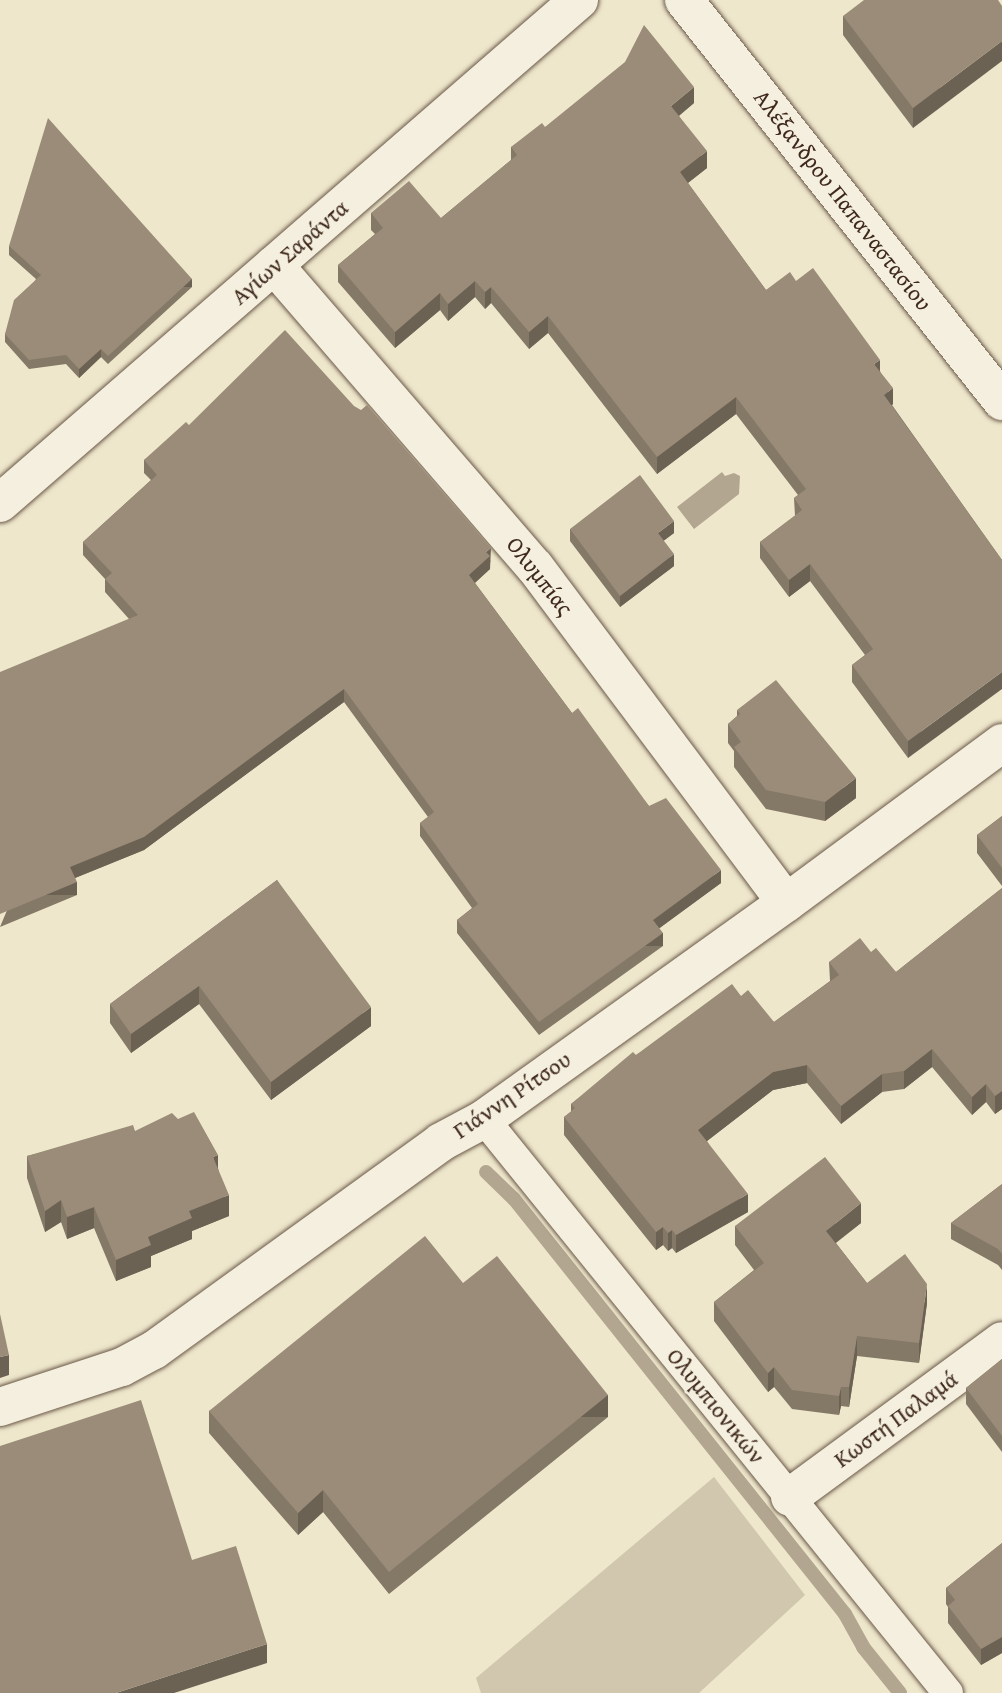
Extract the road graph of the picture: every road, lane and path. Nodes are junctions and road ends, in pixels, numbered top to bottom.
1 (579, 0) edge
2 (684, 0) edge
3 (274, 265) junction
4 (1001, 399) edge
5 (0, 503) edge
6 (1002, 743) edge
7 (786, 903) junction
8 (484, 1119) junction
9 (1002, 1341) edge
10 (0, 1407) edge
11 (790, 1497) junction
12 (948, 1693) edge

1 - 3 street, Αγίων Σαράντα
2 - 4 street, Αλέξανδρου Παπαναστασίου
3 - 5 street, Αγίων Σαράντα
3 - 7 street, Ολυμπίας
6 - 7 street, Γιάννη Ρίτσου
7 - 8 street, Γιάννη Ρίτσου
8 - 10 street, Γιάννη Ρίτσου
8 - 11 street, Ολυμπιονικών
9 - 11 street, Κωστή Παλαμά
11 - 12 street, Ολυμπιονικών

